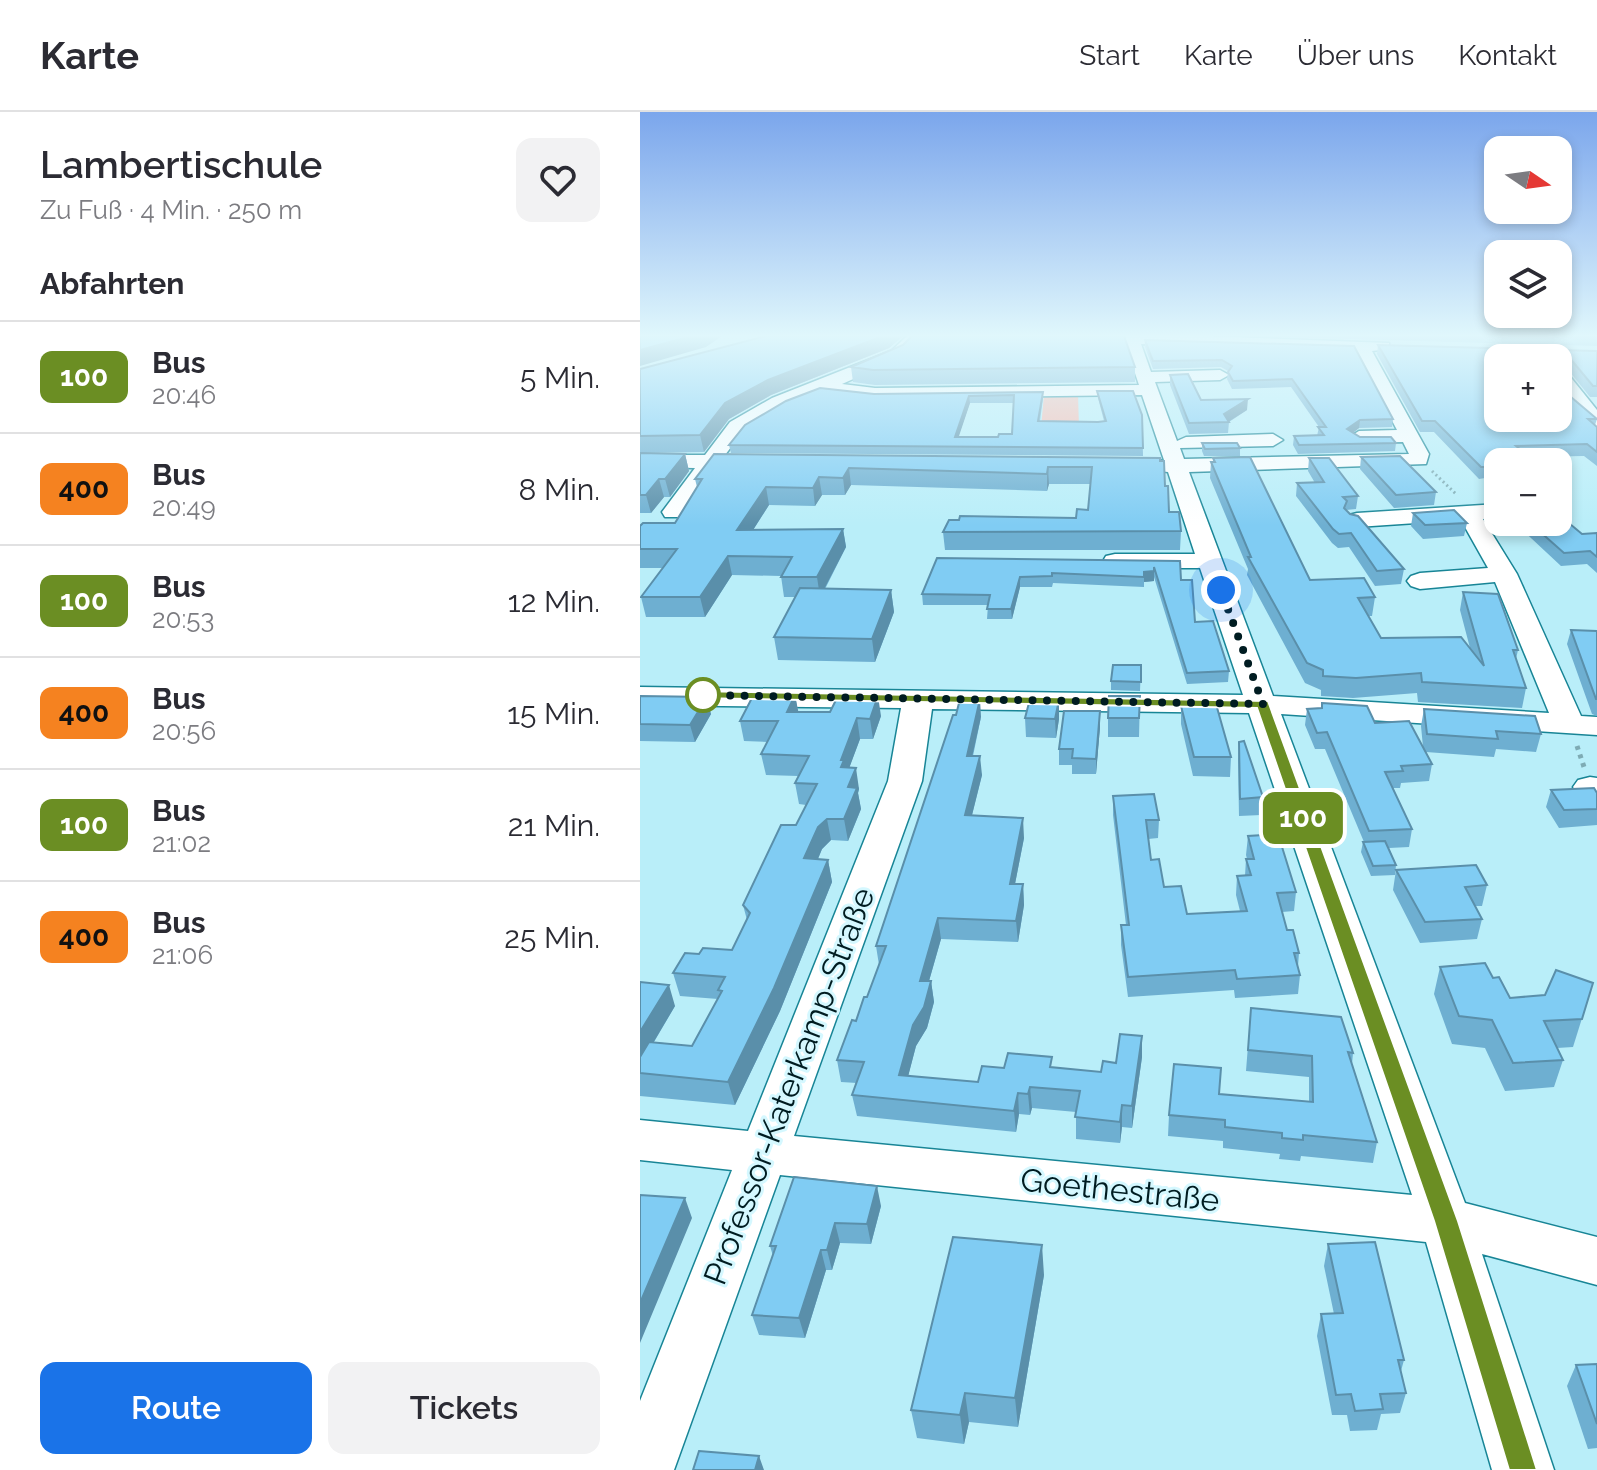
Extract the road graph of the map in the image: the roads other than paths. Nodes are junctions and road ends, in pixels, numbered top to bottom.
1 (785, 399) edge
2 (1154, 399) edge
3 (1390, 399) edge
4 (1578, 399) edge
5 (1597, 422) edge
6 (1410, 436) junction
7 (1359, 437) edge
8 (1273, 440) dead end
9 (1174, 455) junction
10 (640, 461) edge
11 (713, 462) junction
12 (775, 462) edge
13 (1131, 466) edge
14 (673, 512) dead end
15 (1484, 512) edge
16 (1470, 513) junction
17 (1357, 520) edge
18 (1087, 560) edge
19 (1211, 561) junction
20 (1504, 574) junction
21 (1420, 581) dead end
22 (640, 696) edge
23 (918, 699) junction
24 (1263, 704) junction
25 (1583, 724) edge
26 (640, 1140) edge
27 (763, 1153) junction
28 (1446, 1221) junction
29 (1597, 1261) edge
30 (643, 1470) edge
31 (1523, 1470) edge

1 - 11 street
2 - 9 street
3 - 6 street
4 - 5 street
6 - 7 street
6 - 9 street
8 - 9 street
9 - 13 street
9 - 19 street
10 - 11 street
11 - 12 street
11 - 14 street
15 - 16 street
16 - 17 street
16 - 20 street
18 - 19 street
19 - 24 street
20 - 21 street
20 - 25 street
22 - 23 street
23 - 24 street
23 - 27 street, Professor-Katerkamp-Straße
24 - 25 street
24 - 28 street
26 - 27 street, Goethestraße
27 - 28 street, Goethestraße
27 - 30 street, Professor-Katerkamp-Straße
28 - 29 street, Goethestraße
28 - 31 street

